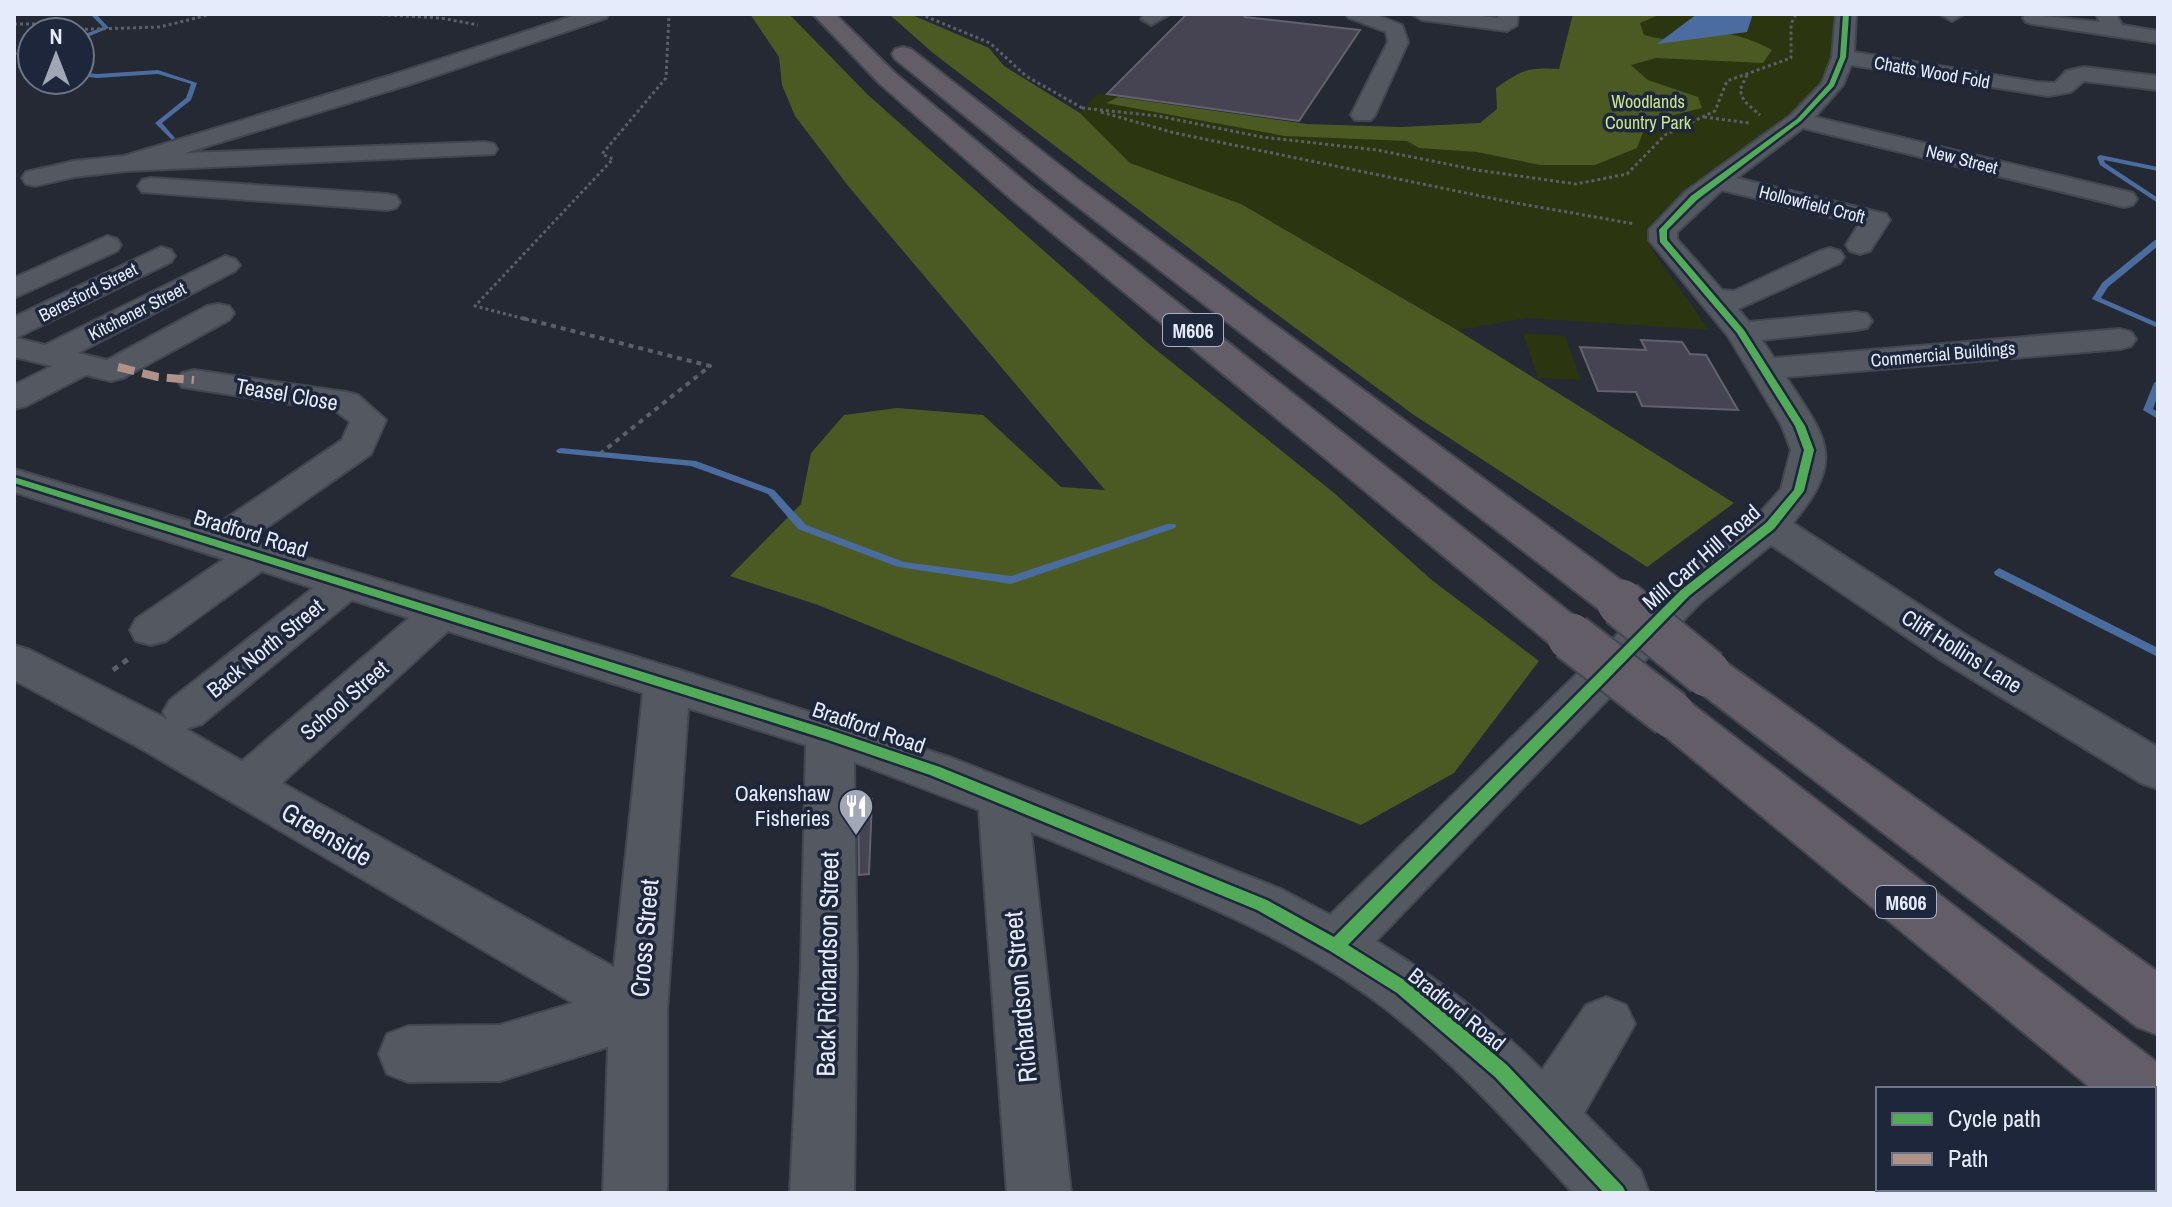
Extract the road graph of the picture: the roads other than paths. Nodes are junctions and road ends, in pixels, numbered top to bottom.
1 (599, 14) edge
2 (823, 14) edge
3 (860, 14) edge
4 (1356, 14) edge
5 (1422, 14) edge
6 (1508, 14) edge
7 (1846, 14) edge
8 (2033, 18) dead end
9 (2110, 22) edge
10 (2157, 37) edge
11 (1843, 57) junction
12 (1918, 69) junction
13 (2158, 83) edge
14 (1919, 94) dead end
15 (1363, 115) dead end
16 (1795, 124) junction
17 (485, 149) dead end
18 (126, 163) junction
19 (24, 178) edge
20 (1718, 181) junction
21 (2124, 199) dead end
22 (387, 202) dead end
23 (107, 245) dead end
24 (1860, 245) dead end
25 (161, 256) dead end
26 (1830, 257) dead end
27 (225, 265) dead end
28 (14, 289) edge
29 (1713, 299) junction
30 (218, 313) dead end
31 (1856, 321) dead end
32 (14, 329) edge
33 (1741, 332) junction
34 (2120, 339) dead end
35 (14, 347) edge
36 (79, 364) junction
37 (1767, 369) junction
38 (194, 380) dead end
39 (14, 399) edge
40 (14, 480) edge
41 (1770, 526) junction
42 (236, 550) junction
43 (345, 584) junction
44 (442, 613) junction
45 (151, 630) road end
46 (14, 661) edge
47 (667, 683) junction
48 (186, 712) dead end
49 (830, 735) junction
50 (2158, 770) edge
51 (246, 786) junction
52 (1003, 800) junction
53 (1336, 946) junction
54 (2158, 1007) edge
55 (638, 1011) junction
56 (1606, 1024) dead end
57 (408, 1054) dead end
58 (2138, 1087) edge
59 (1546, 1118) junction
60 (635, 1193) edge
61 (822, 1193) edge
62 (1039, 1193) edge
63 (1617, 1193) edge

1 - 18 street
2 - 58 highway, M606, bridge
3 - 54 highway, M606, bridge
4 - 15 street
5 - 6 street
7 - 11 street
8 - 9 street
9 - 10 street
11 - 12 street, Chatts Wood Fold
11 - 16 street
12 - 13 street, Chatts Wood Fold
12 - 14 street
16 - 20 street
16 - 21 street, New Street
17 - 18 street
18 - 19 street
19 - 22 street
20 - 24 street, Hollowfield Croft
20 - 29 street, Mill Carr Hill Road
23 - 28 street
25 - 32 street, Beresford Street
26 - 29 street
27 - 36 street, Kitchener Street
29 - 33 street, Mill Carr Hill Road
30 - 36 street
31 - 33 street
33 - 37 street, Mill Carr Hill Road
34 - 37 street, Commercial Buildings
35 - 36 street
36 - 39 street
37 - 41 street, Mill Carr Hill Road
38 - 42 street, Teasel Close
40 - 42 street, Bradford Road
41 - 50 street, Cliff Hollins Lane
41 - 53 street, Mill Carr Hill Road
42 - 43 street, Bradford Road
42 - 45 street
43 - 44 street, Bradford Road
43 - 48 street, Back North Street
44 - 47 street, Bradford Road
44 - 51 street, School Street
46 - 51 street, Greenside
47 - 49 street, Bradford Road
47 - 55 street, Cross Street
49 - 52 street, Bradford Road
49 - 61 street, Back Richardson Street
51 - 55 street, Greenside
52 - 53 street, Bradford Road
52 - 62 street, Richardson Street
53 - 59 street, Bradford Road
55 - 57 street
55 - 60 street, Cross Street
56 - 59 street
59 - 63 street, Bradford Road

